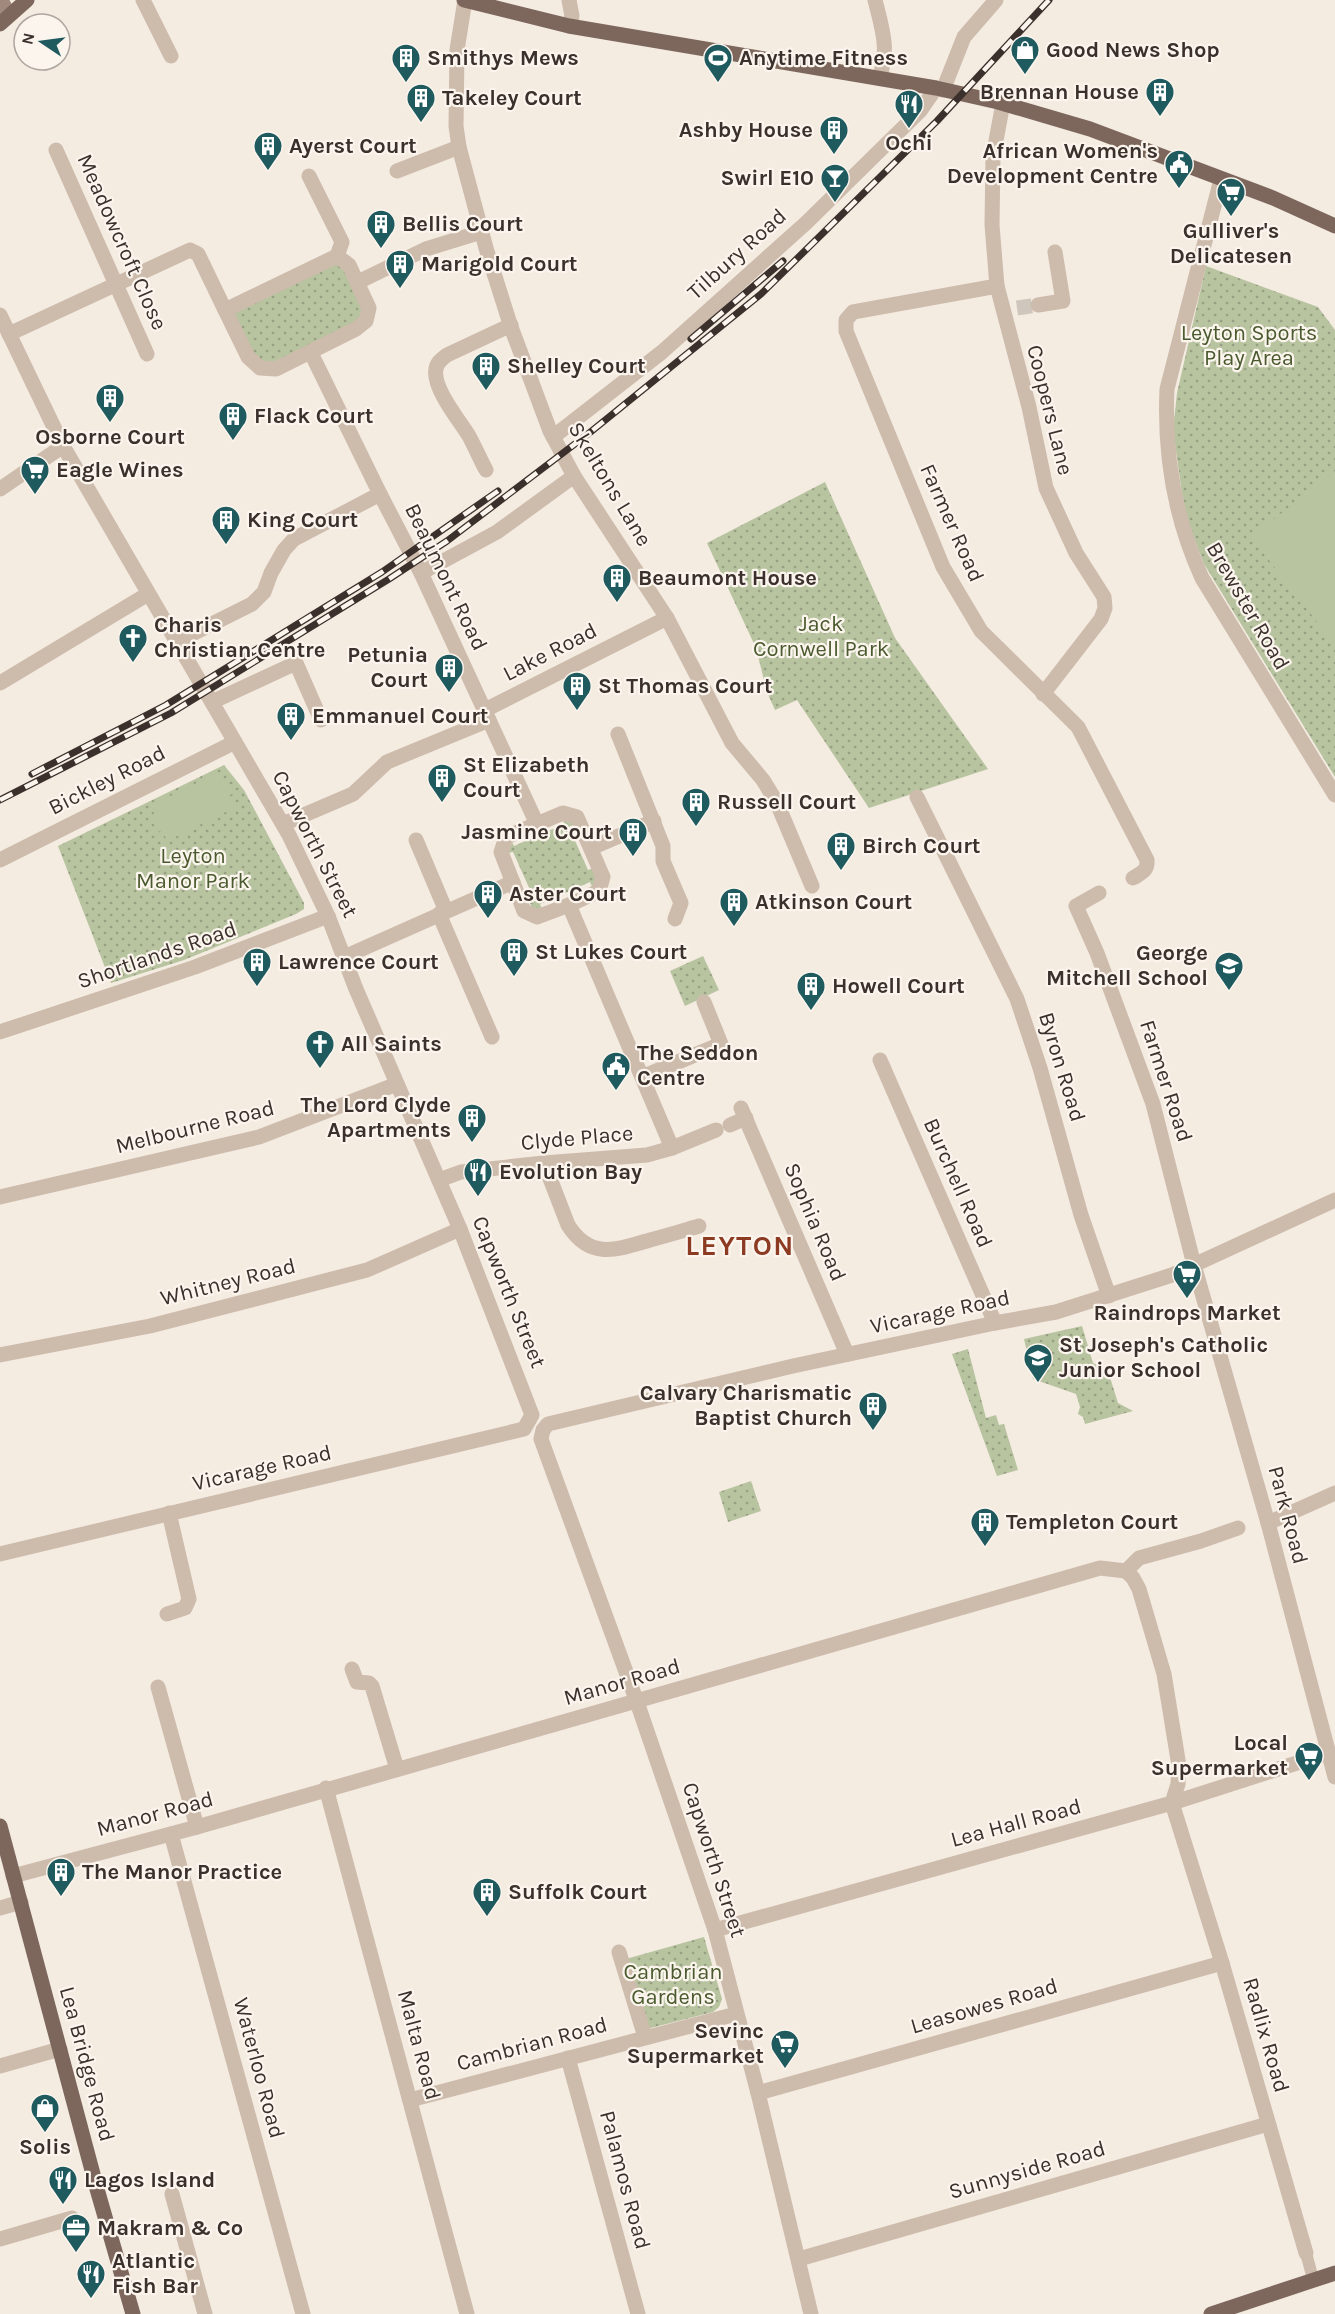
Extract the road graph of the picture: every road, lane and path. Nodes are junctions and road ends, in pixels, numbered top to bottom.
1 (1, 0) edge
2 (27, 0) edge
3 (143, 0) edge
4 (464, 0) edge
5 (569, 0) edge
6 (875, 0) edge
7 (996, 0) edge
8 (4, 20) edge
9 (570, 26) junction
10 (171, 56) dead end
11 (879, 78) junction
12 (940, 89) junction
13 (1003, 104) junction
14 (459, 147) junction
15 (56, 150) dead end
16 (397, 171) dead end
17 (309, 176) dead end
18 (1221, 178) junction
19 (1335, 226) edge
20 (481, 232) junction
21 (1055, 252) dead end
22 (337, 256) junction
23 (358, 282) junction
24 (116, 285) junction
25 (997, 286) junction
26 (1038, 305) tunnel mouth
27 (225, 310) junction
28 (0, 315) edge
29 (511, 325) junction
30 (9, 334) junction
31 (311, 353) junction
32 (147, 354) dead end
33 (553, 437) junction
34 (63, 446) junction
35 (486, 470) dead end
36 (574, 476) junction
37 (0, 489) edge
38 (380, 494) junction
39 (421, 573) junction
40 (148, 594) junction
41 (667, 618) junction
42 (176, 642) junction
43 (0, 683) edge
44 (1043, 694) junction
45 (212, 702) junction
46 (487, 715) junction
47 (321, 720) dead end
48 (618, 734) dead end
49 (235, 741) junction
50 (1335, 795) edge
51 (917, 797) dead end
52 (654, 820) junction
53 (283, 824) junction
54 (537, 824) junction
55 (416, 840) dead end
56 (591, 848) junction
57 (0, 860) edge
58 (1132, 878) dead end
59 (513, 882) junction
60 (812, 886) dead end
61 (1099, 893) dead end
62 (569, 905) junction
63 (443, 912) junction
64 (328, 916) junction
65 (675, 919) dead end
66 (344, 957) junction
67 (704, 1002) dead end
68 (0, 1032) edge
69 (492, 1037) dead end
70 (880, 1060) dead end
71 (642, 1077) junction
72 (397, 1084) junction
73 (743, 1113) joint
74 (672, 1148) junction
75 (544, 1163) junction
76 (439, 1180) junction
77 (0, 1197) edge
78 (1335, 1200) edge
79 (699, 1226) dead end
80 (460, 1229) junction
81 (1194, 1265) junction
82 (1109, 1296) junction
83 (995, 1323) junction
84 (847, 1354) junction
85 (0, 1356) edge
86 (536, 1425) junction
87 (1335, 1492) edge
88 (169, 1513) junction
89 (1268, 1523) junction
90 (1238, 1528) dead end
91 (0, 1554) edge
92 (1126, 1571) junction
93 (167, 1614) dead end
94 (352, 1669) dead end
95 (158, 1687) dead end
96 (638, 1702) junction
97 (1328, 1753) junction
98 (397, 1769) junction
99 (1335, 1777) edge
100 (326, 1788) junction
101 (1172, 1803) junction
102 (0, 1826) edge
103 (197, 1827) junction
104 (171, 1834) junction
105 (14, 1876) junction
106 (21, 1902) junction
107 (0, 1908) edge
108 (715, 1930) junction
109 (620, 1952) dead end
110 (1222, 1963) junction
111 (735, 2014) junction
112 (645, 2037) junction
113 (60, 2049) junction
114 (568, 2058) junction
115 (0, 2066) edge
116 (758, 2093) junction
117 (410, 2100) junction
118 (1268, 2124) junction
119 (172, 2194) dead end
120 (72, 2218) dead end
121 (0, 2239) edge
122 (1306, 2253) joint
123 (799, 2259) junction
124 (1335, 2273) edge
125 (1313, 2279) junction
126 (134, 2314) edge
127 (205, 2314) edge
128 (303, 2314) edge
129 (467, 2314) edge
130 (638, 2314) edge
131 (811, 2314) edge
132 (1211, 2314) edge

1 - 8 main road
2 - 8 main road
3 - 10 street
4 - 9 main road
4 - 14 street, Skeltons Lane
5 - 9 street
6 - 11 street
7 - 12 street, Tilbury Road
9 - 11 main road
11 - 12 main road
12 - 13 main road
12 - 33 street, Tilbury Road
13 - 18 main road
13 - 25 street, Coopers Lane
14 - 16 street
14 - 20 street, Skeltons Lane
15 - 24 street, Meadowcroft Close
17 - 22 street
18 - 19 main road
18 - 50 street, Brewster Road
20 - 23 street
20 - 29 street, Skeltons Lane
21 - 26 street
22 - 23 street
22 - 27 street
23 - 31 street
24 - 27 street
24 - 30 street
24 - 32 street, Meadowcroft Close
25 - 44 street, Coopers Lane
25 - 44 street, Farmer Road
27 - 31 street
28 - 30 street, Capworth Street
29 - 33 street, Skeltons Lane
29 - 35 street
30 - 34 street, Capworth Street
31 - 38 street, Beaumont Road
33 - 36 street, Skeltons Lane
34 - 37 street
34 - 40 street, Capworth Street
36 - 39 street
36 - 41 street, Skeltons Lane
38 - 39 street, Beaumont Road
38 - 42 street
39 - 46 street, Beaumont Road
40 - 42 street, Capworth Street
40 - 43 street
41 - 46 street, Lake Road
41 - 60 street, Skeltons Lane
42 - 45 street, Capworth Street
44 - 58 street, Farmer Road
45 - 47 street
45 - 49 street, Capworth Street
46 - 53 street, Lake Road
46 - 54 street, Beaumont Road
48 - 52 street
49 - 53 street, Capworth Street
49 - 57 street, Bickley Road
51 - 82 street, Byron Road
52 - 56 street
52 - 65 street
53 - 64 street, Capworth Street
54 - 56 street
54 - 59 street
55 - 63 street
56 - 62 street
59 - 62 street
59 - 63 street
61 - 81 street, Farmer Road
62 - 71 street
63 - 66 street
63 - 69 street
64 - 66 street, Capworth Street
64 - 68 street, Shortlands Road
66 - 72 street, Capworth Street
67 - 71 street
70 - 83 street, Burchell Road
71 - 74 street
72 - 76 street, Capworth Street
72 - 77 street, Melbourne Road
73 - 74 street, Clyde Place
73 - 84 street, Sophia Road
74 - 75 street, Clyde Place
75 - 76 street, Clyde Place
75 - 79 street
76 - 80 street, Capworth Street
78 - 81 street, Vicarage Road
80 - 85 street, Whitney Road
80 - 86 street, Capworth Street
81 - 82 street, Vicarage Road
81 - 89 street, Park Road
82 - 83 street, Vicarage Road
83 - 84 street, Vicarage Road
84 - 86 street, Vicarage Road
86 - 88 street, Vicarage Road
86 - 96 street, Capworth Street
87 - 89 street
88 - 91 street, Vicarage Road
88 - 93 street
89 - 97 street, Park Road
90 - 92 street
92 - 96 street, Manor Road
92 - 101 street
94 - 98 street
95 - 103 street
96 - 98 street, Manor Road
96 - 108 street, Capworth Street
97 - 99 street, Park Road
97 - 101 street, Lea Hall Road
98 - 100 street, Manor Road
100 - 103 street, Manor Road
100 - 117 street, Malta Road
101 - 108 street, Lea Hall Road
101 - 110 street, Radlix Road
102 - 105 main road, Lea Bridge Road
103 - 104 street, Manor Road
104 - 105 street, Manor Road
104 - 128 street, Waterloo Road
105 - 106 main road, Lea Bridge Road
106 - 107 street
106 - 113 main road, Lea Bridge Road
108 - 111 street, Capworth Street
109 - 112 street
110 - 116 street, Leasowes Road
110 - 118 street, Radlix Road
111 - 112 street, Cambrian Road
111 - 116 street, Capworth Street
112 - 114 street, Cambrian Road
113 - 115 street
113 - 126 main road, Lea Bridge Road
114 - 117 street, Cambrian Road
114 - 130 street, Palamos Road
116 - 123 street, Capworth Street
117 - 129 street, Malta Road
118 - 122 street, Radlix Road
118 - 123 street, Sunnyside Road
119 - 127 street
120 - 121 street
122 - 125 street, Radlix Road
123 - 131 street, Capworth Street
124 - 125 main road
125 - 132 main road

